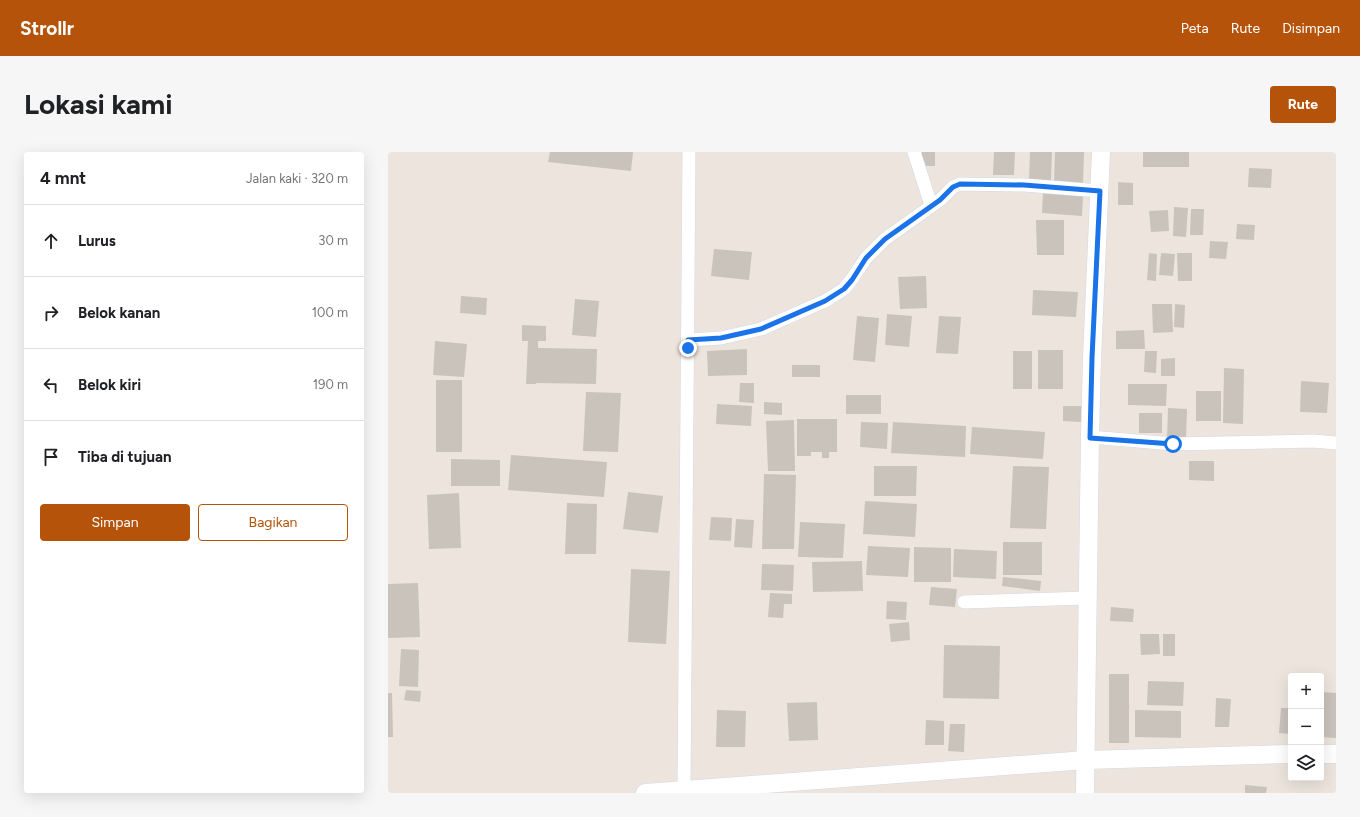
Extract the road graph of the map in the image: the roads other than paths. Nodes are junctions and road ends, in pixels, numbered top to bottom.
1 (689, 152) edge
2 (914, 152) edge
3 (1101, 152) edge
4 (1100, 191) junction
5 (931, 205) junction
6 (688, 340) junction
7 (1090, 438) junction
8 (1336, 443) edge
9 (1087, 598) junction
10 (964, 602) dead end
11 (1288, 754) edge
12 (1324, 754) edge
13 (1336, 754) edge
14 (1086, 760) junction
15 (684, 790) junction
16 (645, 793) edge
17 (1085, 793) edge

1 - 6 street
2 - 5 street
3 - 4 street
4 - 5 street
4 - 7 street
5 - 6 street
6 - 15 street
7 - 8 street
7 - 9 street
9 - 10 street
9 - 14 street
11 - 14 street
12 - 13 street
14 - 15 street
14 - 17 street
15 - 16 street

